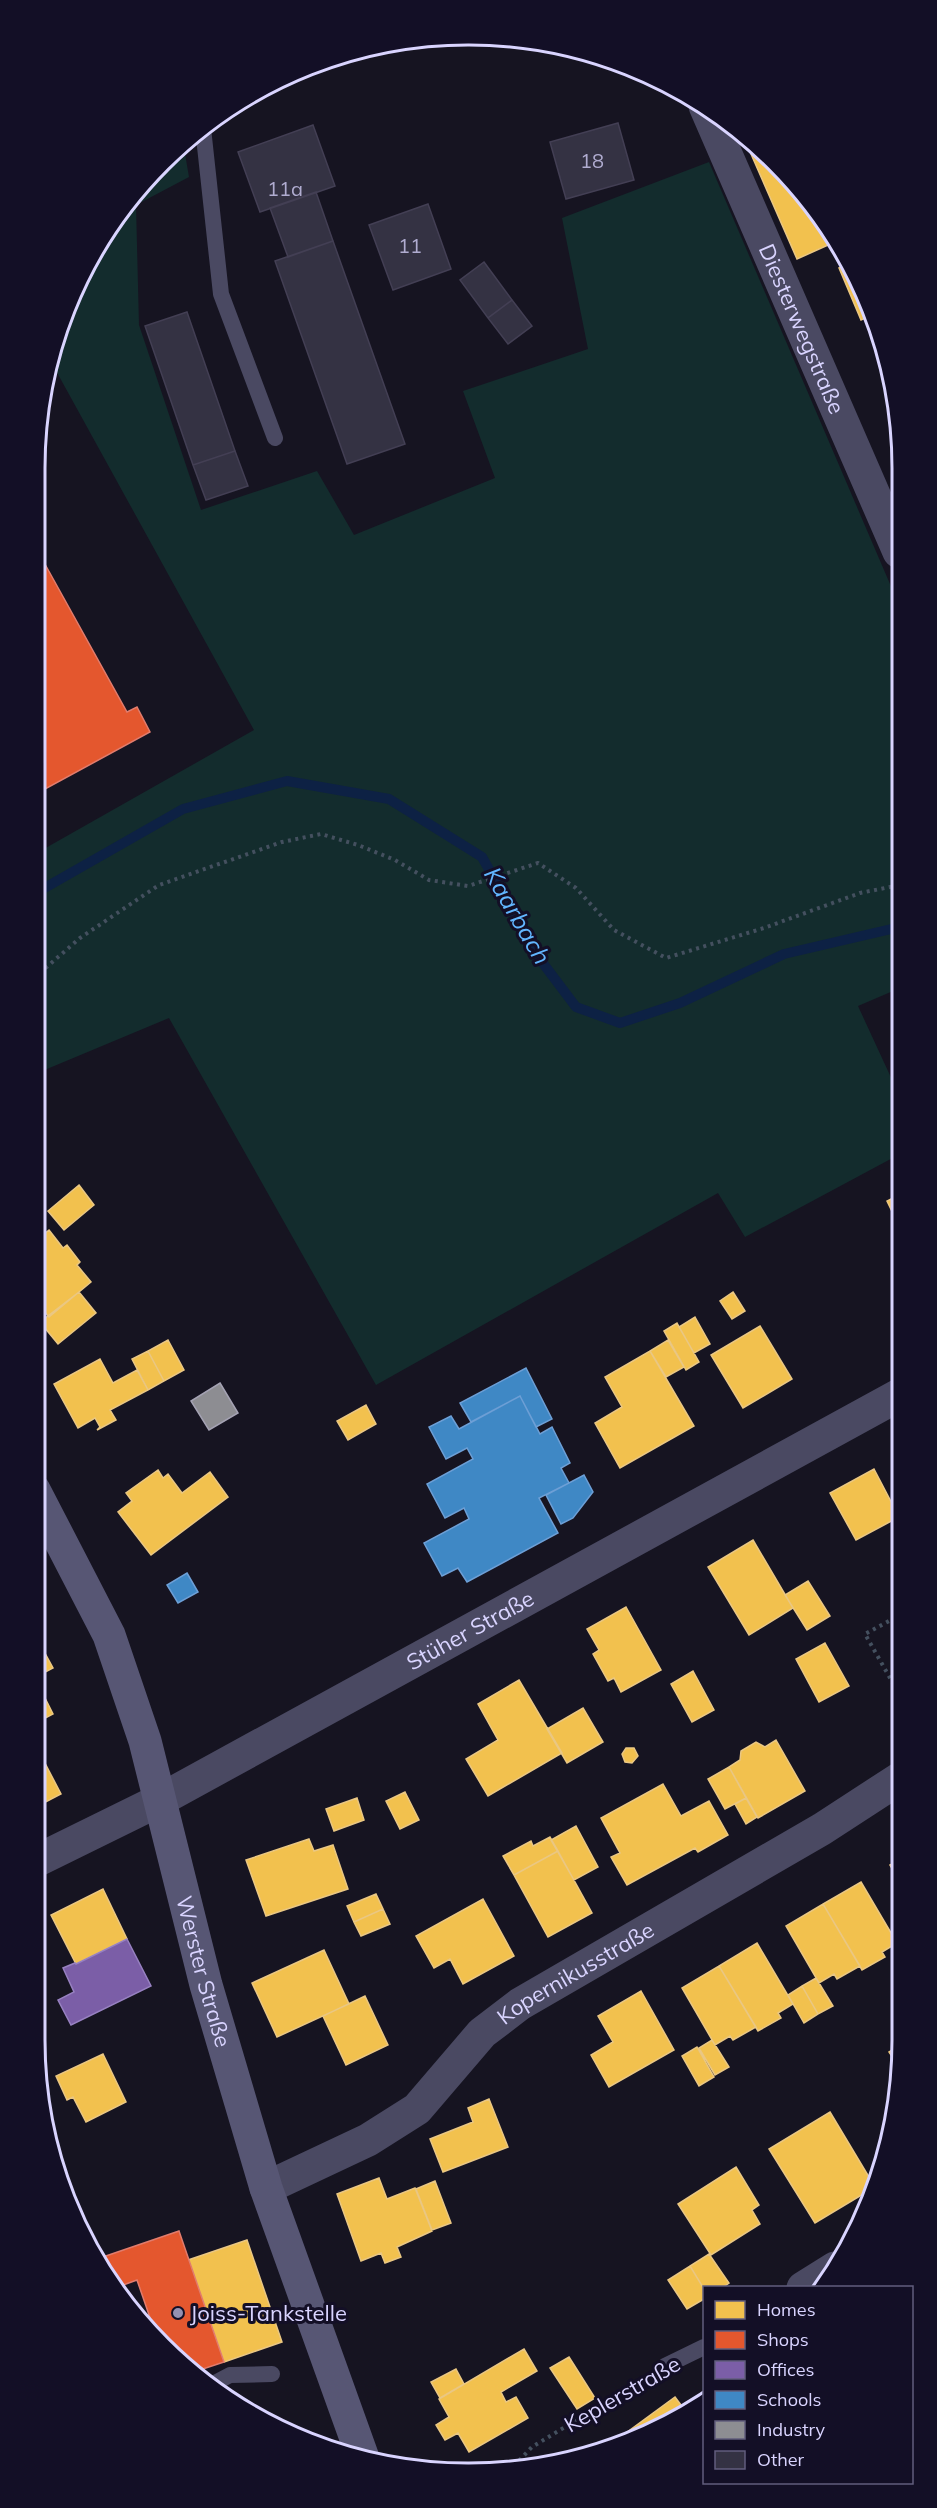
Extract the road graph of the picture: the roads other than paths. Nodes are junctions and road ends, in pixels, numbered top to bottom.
1 (712, 122) edge
2 (204, 138) edge
3 (275, 438) dead end
4 (892, 536) edge
5 (892, 1399) edge
6 (45, 1511) edge
7 (892, 1784) edge
8 (160, 1800) junction
9 (45, 1858) edge
10 (266, 2188) junction
11 (703, 2348) edge
12 (665, 2366) road end
13 (272, 2374) dead end
14 (219, 2381) edge
15 (360, 2449) edge

1 - 4 street, Diesterwegstraße
2 - 3 lane
5 - 8 street, Stüher Straße
6 - 8 main road, Werster Straße
7 - 10 street, Kopernikusstraße
8 - 9 street, Stüher Straße
8 - 10 main road, Werster Straße
10 - 15 main road, Werster Straße
11 - 12 lane, Keplerstraße
13 - 14 lane

